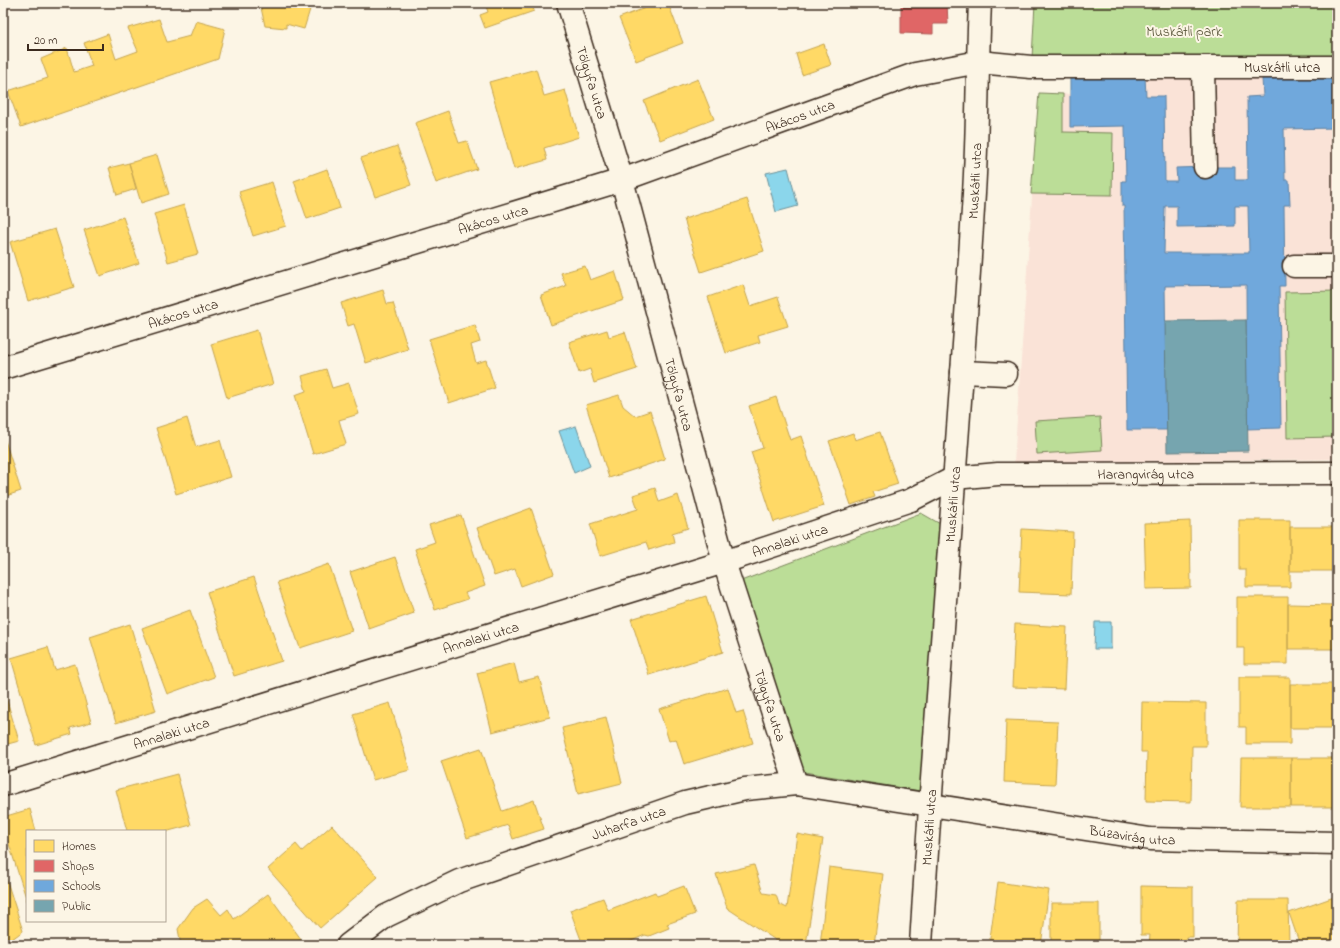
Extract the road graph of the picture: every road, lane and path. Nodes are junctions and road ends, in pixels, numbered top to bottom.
1 (568, 3) edge
2 (980, 3) edge
3 (979, 62) junction
4 (1337, 67) edge
5 (1204, 68) junction
6 (1205, 167) dead end
7 (622, 180) junction
8 (1294, 266) dead end
9 (1337, 266) edge
10 (3, 368) edge
11 (962, 372) junction
12 (1006, 374) dead end
13 (1337, 473) edge
14 (954, 478) junction
15 (724, 562) junction
16 (796, 784) junction
17 (3, 785) edge
18 (929, 806) junction
19 (1337, 843) edge
20 (348, 945) edge
21 (921, 945) edge

1 - 7 street, Tölgyfa utca
2 - 3 street, Muskátli utca
3 - 5 street, Muskátli utca
3 - 7 street, Akácos utca
3 - 11 street, Muskátli utca
4 - 5 street, Muskátli utca
5 - 6 street
7 - 10 street, Akácos utca
7 - 15 street, Tölgyfa utca
8 - 9 street
11 - 12 street
11 - 14 street, Muskátli utca
13 - 14 street, Harangvirág utca
14 - 15 street, Annalaki utca
14 - 18 street, Muskátli utca
15 - 16 street, Tölgyfa utca
15 - 17 street, Annalaki utca
16 - 18 street, Juharfa utca
16 - 20 street, Juharfa utca
18 - 19 street, Búzavirág utca
18 - 21 street, Muskátli utca

